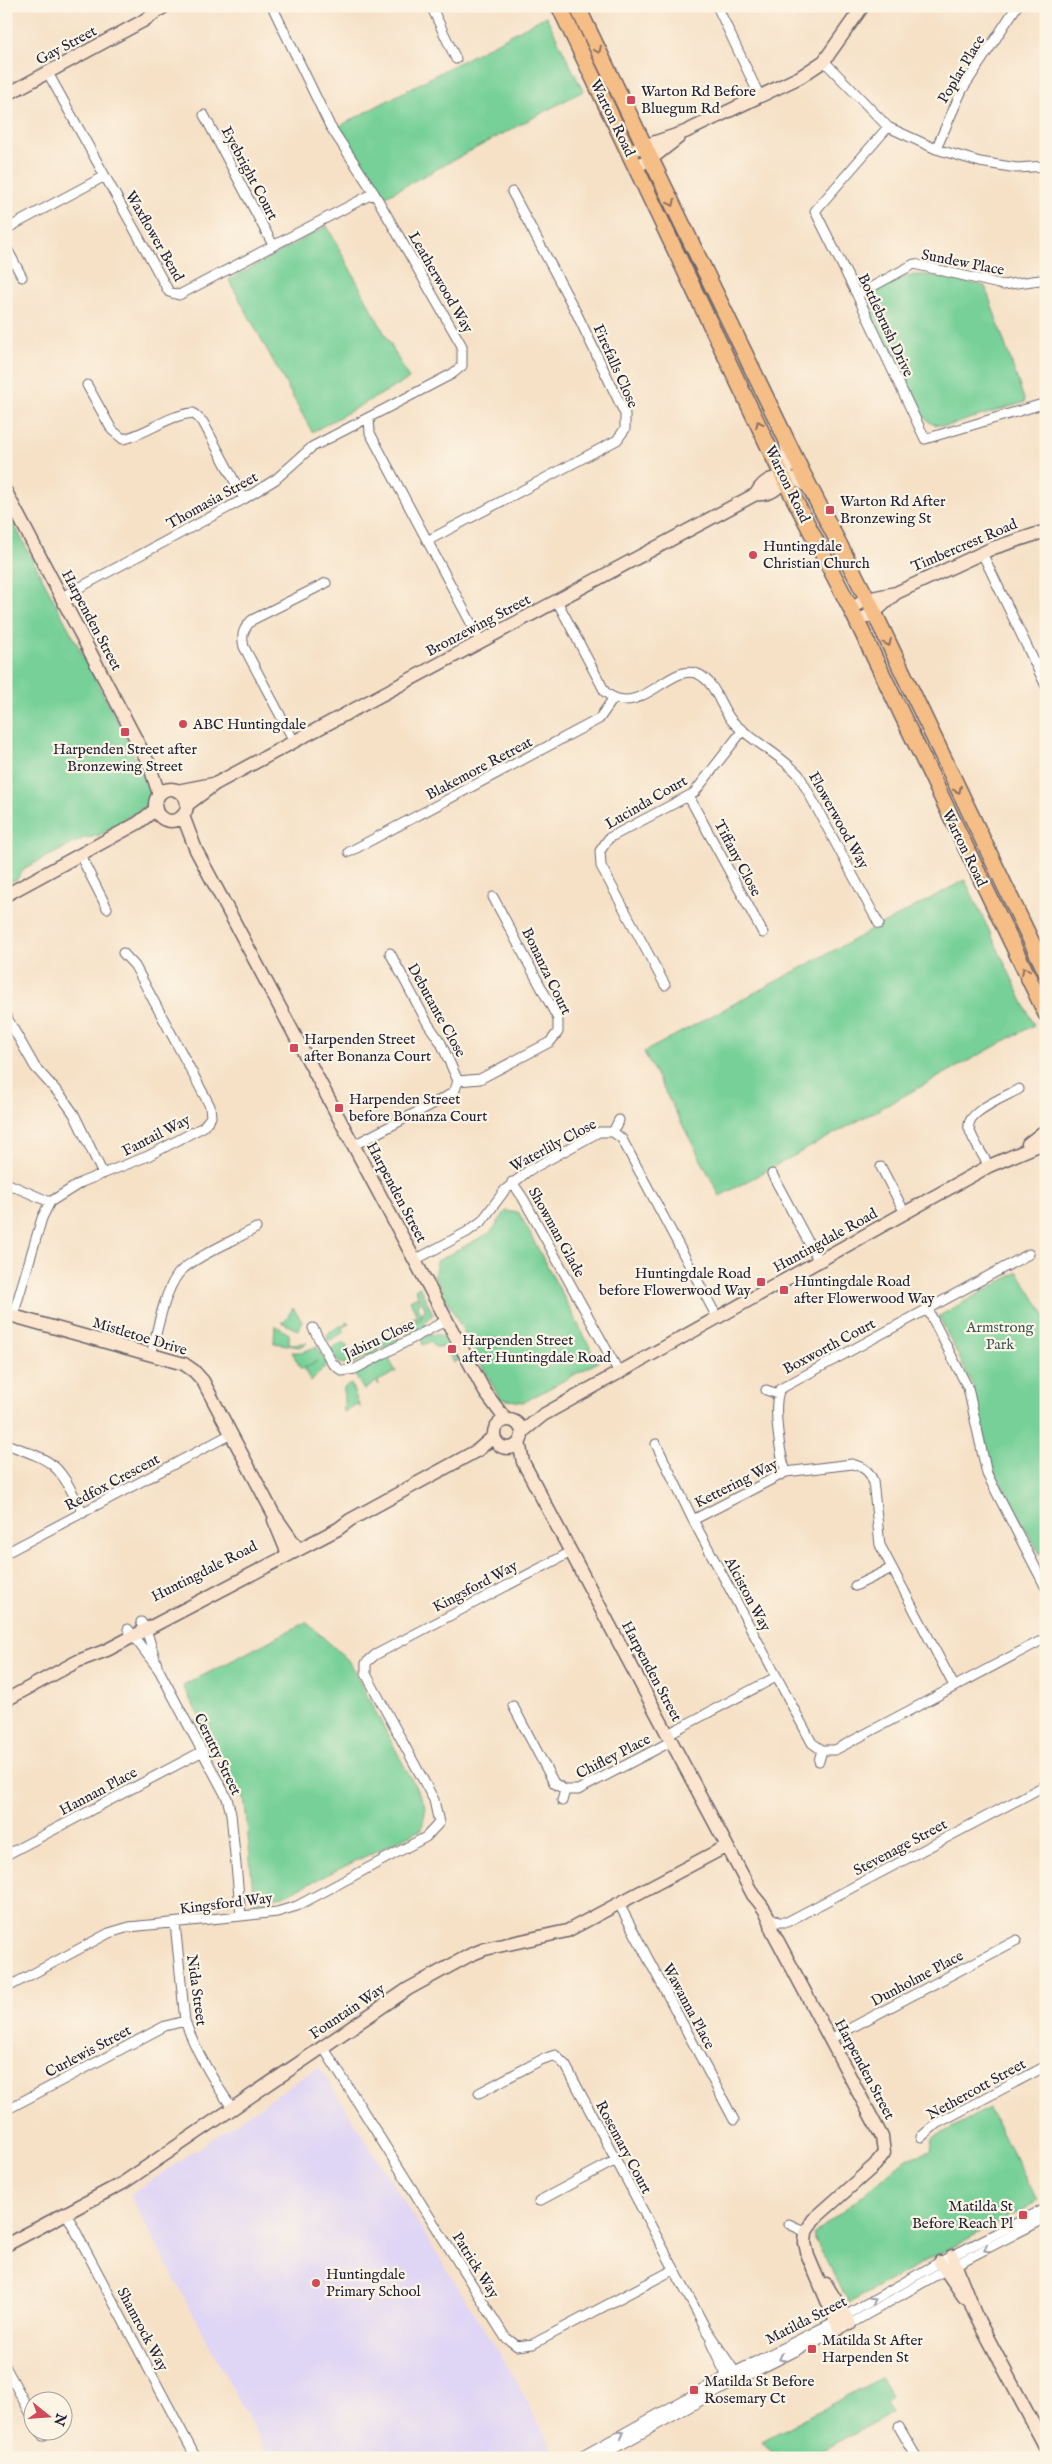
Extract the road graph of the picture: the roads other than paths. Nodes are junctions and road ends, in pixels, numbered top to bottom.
1 (272, 6) edge
2 (430, 6) edge
3 (559, 6) edge
4 (577, 6) edge
5 (716, 6) edge
6 (863, 6) edge
7 (1017, 6) edge
8 (161, 7) edge
9 (456, 59) dead end
10 (824, 61) junction
11 (48, 73) junction
12 (6, 95) edge
13 (760, 97) junction
14 (204, 115) dead end
15 (888, 127) junction
16 (685, 132) junction
17 (644, 145) junction
18 (936, 149) junction
19 (629, 151) junction
20 (651, 159) junction
21 (636, 166) junction
22 (1046, 166) edge
23 (105, 176) junction
24 (512, 192) dead end
25 (374, 193) junction
26 (6, 229) edge
27 (273, 245) junction
28 (6, 247) edge
29 (22, 277) dead end
30 (1040, 280) dead end
31 (857, 295) junction
32 (87, 385) dead end
33 (1046, 403) edge
34 (368, 419) junction
35 (781, 427) junction
36 (784, 478) junction
37 (810, 488) junction
38 (6, 492) edge
39 (244, 500) junction
40 (1046, 531) edge
41 (427, 541) junction
42 (982, 553) junction
43 (326, 583) dead end
44 (62, 597) junction
45 (556, 601) junction
46 (871, 606) junction
47 (854, 615) junction
48 (481, 642) junction
49 (1046, 686) edge
50 (612, 699) junction
51 (743, 730) junction
52 (294, 741) junction
53 (149, 764) junction
54 (215, 784) junction
55 (175, 790) junction
56 (689, 797) junction
57 (170, 811) junction
58 (349, 852) dead end
59 (80, 855) junction
60 (6, 895) edge
61 (494, 897) dead end
62 (107, 908) dead end
63 (879, 924) dead end
64 (763, 934) dead end
65 (123, 953) dead end
66 (390, 953) dead end
67 (1046, 972) edge
68 (665, 985) dead end
69 (1046, 1014) edge
70 (6, 1016) edge
71 (458, 1081) junction
72 (1020, 1089) dead end
73 (619, 1120) dead end
74 (1046, 1130) edge
75 (614, 1132) junction
76 (1046, 1142) edge
77 (354, 1146) junction
78 (1018, 1152) junction
79 (989, 1166) junction
80 (881, 1167) dead end
81 (103, 1174) junction
82 (772, 1174) dead end
83 (512, 1182) junction
84 (6, 1183) edge
85 (50, 1202) junction
86 (905, 1213) junction
87 (256, 1228) dead end
88 (1029, 1254) dead end
89 (415, 1260) junction
90 (819, 1262) junction
91 (928, 1308) junction
92 (10, 1315) edge
93 (718, 1319) junction
94 (447, 1320) junction
95 (313, 1328) dead end
96 (151, 1354) junction
97 (620, 1374) junction
98 (766, 1390) dead end
99 (485, 1392) junction
100 (778, 1394) junction
101 (543, 1415) junction
102 (508, 1420) junction
103 (231, 1434) junction
104 (520, 1437) junction
105 (498, 1440) junction
106 (6, 1444) edge
107 (656, 1444) dead end
108 (523, 1462) junction
109 (786, 1472) junction
110 (83, 1513) junction
111 (693, 1520) junction
112 (291, 1548) junction
113 (570, 1552) junction
114 (6, 1553) edge
115 (892, 1568) junction
116 (855, 1586) dead end
117 (1046, 1588) edge
118 (143, 1626) junction
119 (130, 1633) junction
120 (1046, 1638) edge
121 (159, 1670) junction
122 (776, 1677) junction
123 (954, 1686) junction
124 (6, 1700) edge
125 (513, 1706) dead end
126 (670, 1737) junction
127 (822, 1750) junction
128 (203, 1751) junction
129 (819, 1761) dead end
130 (1046, 1785) edge
131 (565, 1790) junction
132 (562, 1802) dead end
133 (728, 1846) junction
134 (6, 1855) edge
135 (752, 1895) junction
136 (619, 1904) junction
137 (767, 1915) junction
138 (241, 1916) junction
139 (175, 1923) junction
140 (772, 1930) junction
141 (1017, 1940) dead end
142 (6, 1988) edge
143 (185, 2021) junction
144 (830, 2039) junction
145 (323, 2047) junction
146 (1046, 2066) edge
147 (479, 2093) dead end
148 (233, 2109) junction
149 (6, 2110) edge
150 (734, 2120) dead end
151 (921, 2137) dead end
152 (616, 2160) junction
153 (538, 2201) dead end
154 (1046, 2208) edge
155 (66, 2213) junction
156 (1046, 2218) edge
157 (789, 2224) dead end
158 (806, 2232) junction
159 (6, 2245) edge
160 (954, 2260) junction
161 (942, 2266) junction
162 (673, 2270) junction
163 (975, 2314) junction
164 (843, 2322) junction
165 (6, 2368) edge
166 (733, 2378) junction
167 (22, 2398) edge
168 (898, 2427) dead end
169 (1046, 2448) edge
170 (196, 2458) edge
171 (579, 2458) edge
172 (597, 2458) edge
173 (916, 2458) edge

1 - 25 street, Leatherwood Way
2 - 9 street
3 - 19 main road, Warton Road
4 -> 17 main road, Warton Road
5 - 13 street
6 - 10 street
7 - 18 street, Poplar Place
8 - 11 street, Gay Street
10 - 13 street
10 - 15 street
11 - 12 street, Gay Street
11 - 23 street, Waxflower Bend
13 - 16 street
14 - 27 street, Eyebright Court
15 - 18 street
15 - 31 street, Bottlebrush Drive
16 - 17 street
16 - 20 street
17 - 19 street
17 - 20 main road, Warton Road
18 - 22 street
19 - 21 main road, Warton Road
20 - 21 street
20 -> 35 main road, Warton Road
36 -> 21 main road, Warton Road
23 - 26 street
23 - 27 street, Waxflower Bend
24 - 41 street, Firefalls Close
25 - 27 street, Waxflower Bend
25 - 34 street, Leatherwood Way
28 - 29 street
30 - 31 street, Sundew Place
31 - 33 street, Bottlebrush Drive
32 - 39 street
34 - 39 street, Thomasia Street
34 - 41 street
35 - 36 street
35 - 37 main road, Warton Road
36 - 37 street
36 - 45 street, Bronzewing Street
36 - 47 main road, Warton Road
37 - 46 main road, Warton Road
38 - 44 street, Harpenden Street
39 - 44 street, Thomasia Street
40 - 42 street, Timbercrest Road
41 - 48 street
42 - 46 street, Timbercrest Road
42 - 49 street
43 - 52 street
44 - 53 street, Harpenden Street
45 - 48 street, Bronzewing Street
45 - 50 street
46 - 47 street, Timbercrest Road
46 -> 67 main road, Warton Road
69 -> 47 main road, Warton Road
48 - 52 street, Bronzewing Street
50 - 51 street, Flowerwood Way
50 - 58 street, Blakemore Retreat
51 - 56 street, Lucinda Court
51 - 63 street, Flowerwood Way
52 - 54 street, Bronzewing Street
53 - 55 street, Harpenden Street
53 - 57 street, Harpenden Street
54 - 55 street, Bronzewing Street
54 - 57 street, Bronzewing Street
55 - 57 street
55 - 57 street, Harpenden Street
56 - 64 street, Tiffany Close
56 - 68 street, Lucinda Court
57 - 59 street, Bronzewing Street
57 - 77 street, Harpenden Street
59 - 60 street, Bronzewing Street
59 - 62 street
61 - 71 street, Bonanza Court
65 - 81 street, Fantail Way
66 - 71 street, Debutante Close
70 - 81 street
71 - 77 street
72 - 79 street
73 - 75 street, Waterlily Close
74 - 78 street, Huntingdale Road
75 - 83 street, Waterlily Close
75 - 93 street, Waterlily Close
76 - 78 street, Huntingdale Road
77 - 89 street, Harpenden Street
78 - 79 street, Huntingdale Road
79 - 86 street, Huntingdale Road
80 - 86 street
81 - 85 street, Fantail Way
82 - 90 street
83 - 89 street, Waterlily Close
83 - 97 street, Showman Glade
84 - 85 street
85 - 92 street
86 - 90 street, Huntingdale Road
87 - 96 street
88 - 91 street, Boxworth Court
89 - 94 street, Harpenden Street
90 - 93 street, Huntingdale Road
91 - 100 street, Boxworth Court
91 - 117 street
92 - 96 street, Mistletoe Drive
93 - 97 street, Huntingdale Road
94 - 95 street, Jabiru Close
94 - 99 street, Harpenden Street
96 - 103 street, Mistletoe Drive
97 - 101 street, Huntingdale Road
98 - 100 street, Boxworth Court
99 - 102 street, Harpenden Street
99 - 105 street, Harpenden Street
100 - 109 street, Boxworth Court
101 - 102 street, Huntingdale Road
101 - 104 street, Huntingdale Road
102 - 104 street, Harpenden Street
102 - 105 street
103 - 110 street, Redfox Crescent
103 - 112 street, Mistletoe Drive
104 - 105 street
104 - 108 street, Harpenden Street
105 - 108 street, Harpenden Street
105 - 112 street, Huntingdale Road
106 - 110 street
107 - 111 street, Alciston Way
108 - 113 street, Harpenden Street
109 - 111 street, Kettering Way
109 - 115 street, Kettering Way
110 - 114 street, Redfox Crescent
111 - 122 street, Alciston Way
112 - 118 street, Huntingdale Road
113 - 126 street, Harpenden Street
113 - 138 street, Kingsford Way
115 - 116 street
115 - 123 street, Kettering Way
118 - 119 street, Huntingdale Road
118 - 121 street, Cerutty Street
119 - 121 street, Cerutty Street
119 - 124 street, Huntingdale Road
120 - 123 street
121 - 128 street, Cerutty Street
122 - 126 street, Chifley Place
122 - 127 street, Alciston Way
123 - 127 street
125 - 131 street, Chifley Place
126 - 131 street, Chifley Place
126 - 133 street, Harpenden Street
127 - 129 street
128 - 134 street, Hannan Place
128 - 138 street, Cerutty Street
130 - 137 street, Stevenage Street
131 - 132 street, Chifley Place
133 - 135 street, Harpenden Street
133 - 136 street, Fountain Way
135 - 137 street, Harpenden Street
135 - 140 street, Harpenden Street
136 - 145 street, Fountain Way
136 - 150 street, Wawanna Place
137 - 140 street, Harpenden Street
138 - 139 street, Kingsford Way
139 - 142 street, Kingsford Way
139 - 143 street, Nida Street
140 - 144 street, Harpenden Street
141 - 144 street, Dunholme Place
143 - 148 street, Nida Street
143 - 149 street, Curlewis Street
144 - 158 street, Harpenden Street
145 - 148 street, Fountain Way
145 - 162 street, Patrick Way
146 - 151 street, Nethercott Street
147 - 152 street, Rosemary Court
148 - 155 street, Fountain Way
152 - 153 street
152 - 162 street, Rosemary Court
154 - 160 street, Matilda Street
155 - 159 street, Fountain Way
155 - 170 street, Shamrock Way
156 -> 160 street, Matilda Street
157 - 158 street
158 - 164 street
160 - 161 street, Matilda Street
160 - 163 street
161 - 163 street
161 - 164 street, Matilda Street
162 - 166 street, Rosemary Court
163 - 169 street
164 - 166 street, Matilda Street
165 - 167 street
171 -> 166 street, Matilda Street
166 - 172 street, Matilda Street
168 - 173 street

